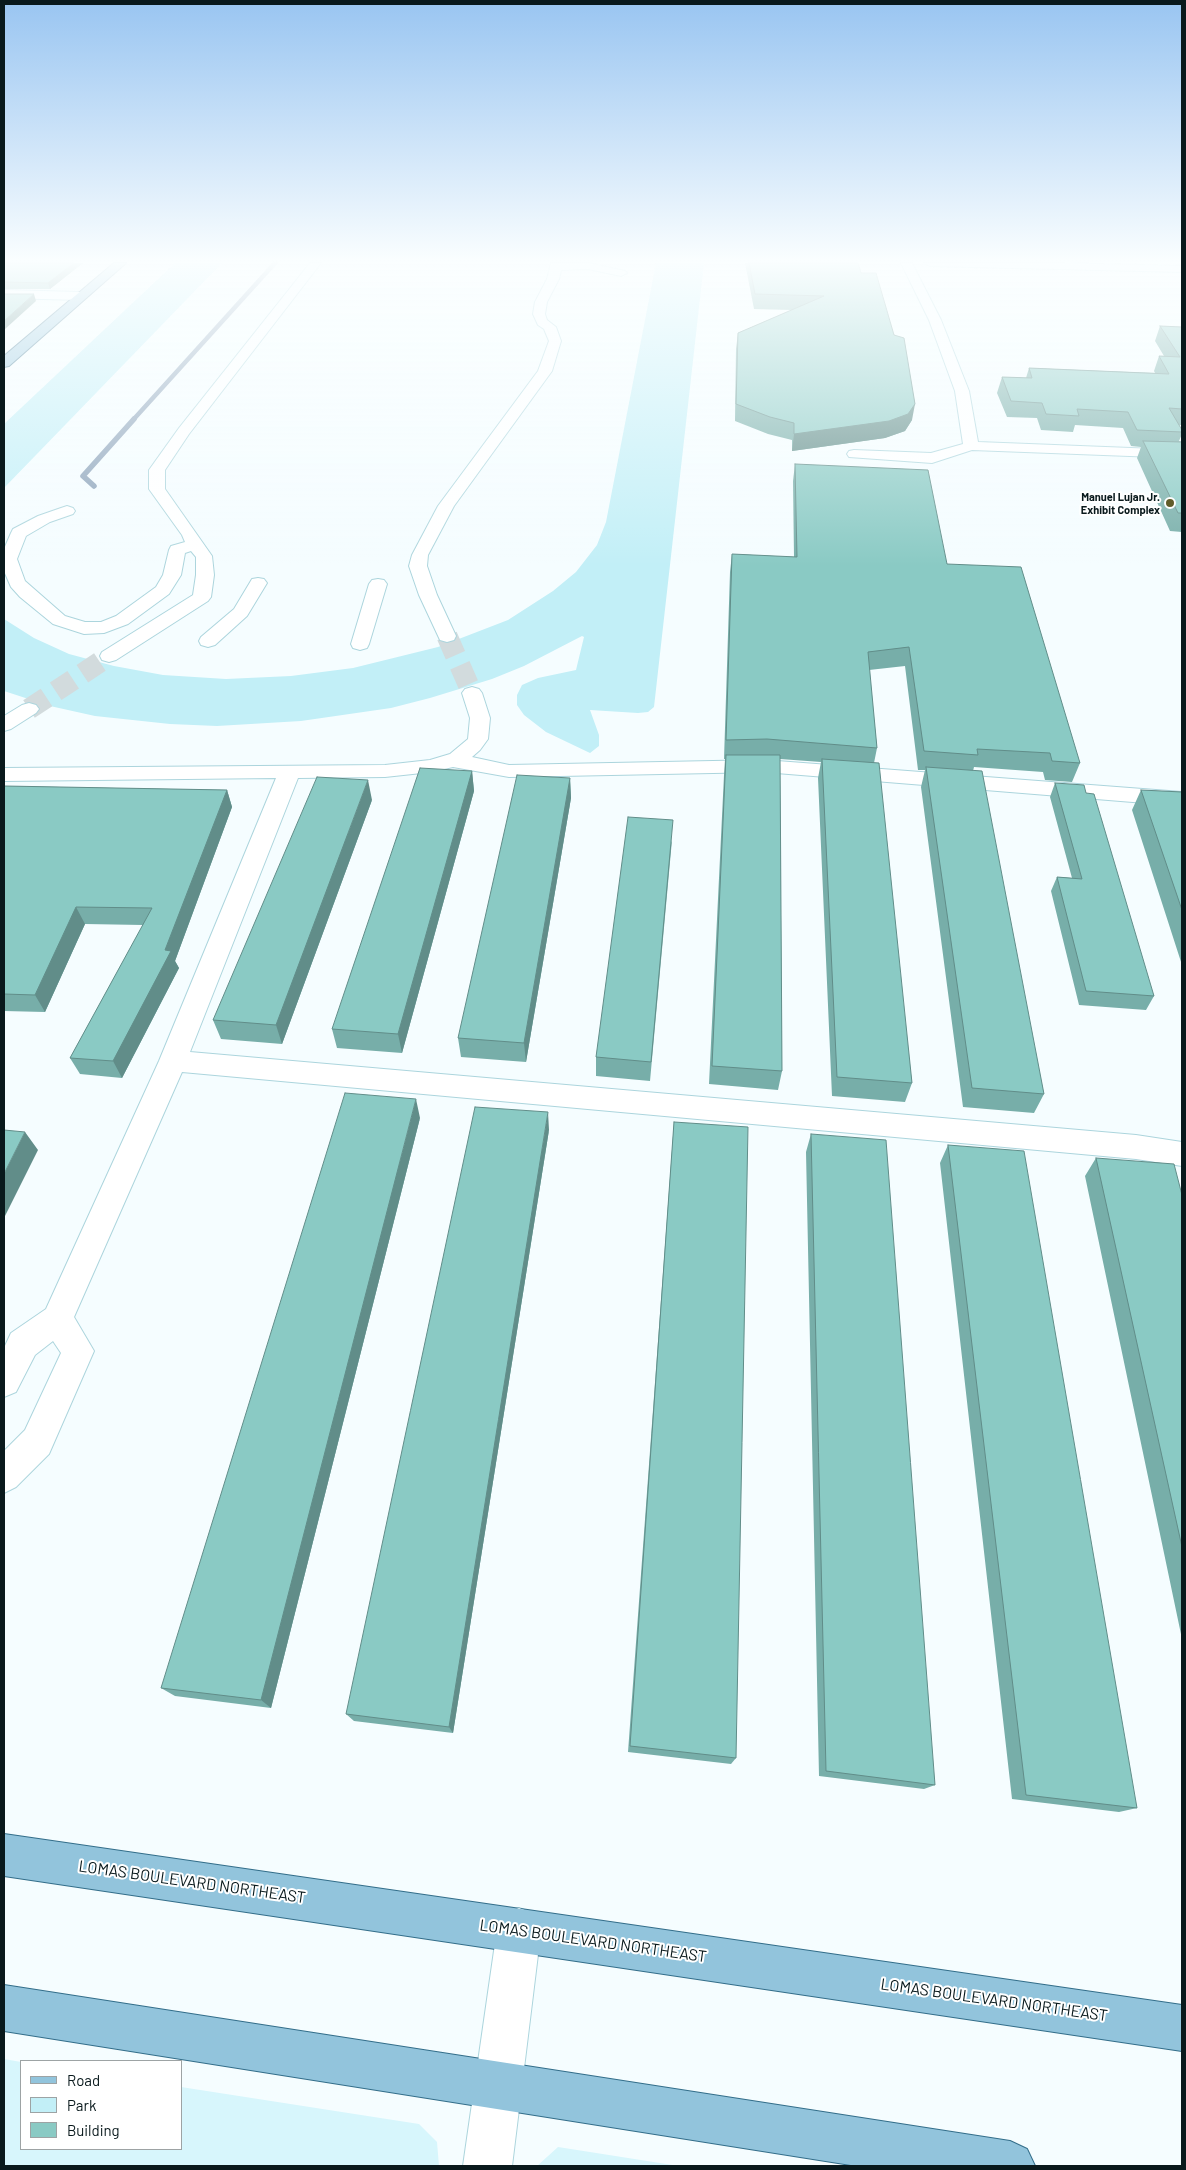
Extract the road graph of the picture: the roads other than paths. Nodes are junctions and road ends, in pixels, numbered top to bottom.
1 (236, 364) edge
2 (547, 364) edge
3 (952, 364) edge
4 (970, 446) junction
5 (854, 454) edge
6 (1182, 454) edge
7 (67, 511) dead end
8 (194, 544) junction
9 (258, 583) dead end
10 (378, 584) dead end
11 (447, 636) tunnel mouth
12 (208, 641) dead end
13 (360, 644) dead end
14 (109, 656) tunnel mouth
15 (472, 693) tunnel mouth
16 (29, 709) tunnel mouth
17 (4, 724) edge
18 (452, 760) junction
19 (289, 772) junction
20 (4, 774) edge
21 (1182, 799) edge
22 (173, 1061) junction
23 (1182, 1154) edge
24 (57, 1319) junction
25 (4, 1381) edge
26 (4, 1475) edge
27 (4, 1855) edge
28 (519, 1930) junction
29 (4, 2008) edge
30 (1182, 2028) edge
31 (498, 2086) junction
32 (839, 2153) edge
33 (487, 2166) edge
34 (1010, 2166) edge

1 - 8 street
2 - 11 street
3 - 4 street
4 - 5 street
4 - 6 street
7 - 8 street
8 - 14 street
9 - 12 street
10 - 13 street
15 - 18 street
16 - 17 street
18 - 19 street
18 - 21 street
19 - 20 street
19 - 22 street
22 - 23 street
22 - 24 street
24 - 25 street
24 - 26 street
27 - 28 main road, LOMAS BOULEVARD NORTHEAST
28 - 30 main road, LOMAS BOULEVARD NORTHEAST
28 - 31 street
29 - 31 main road
31 - 32 main road
31 - 33 street
32 - 34 main road

